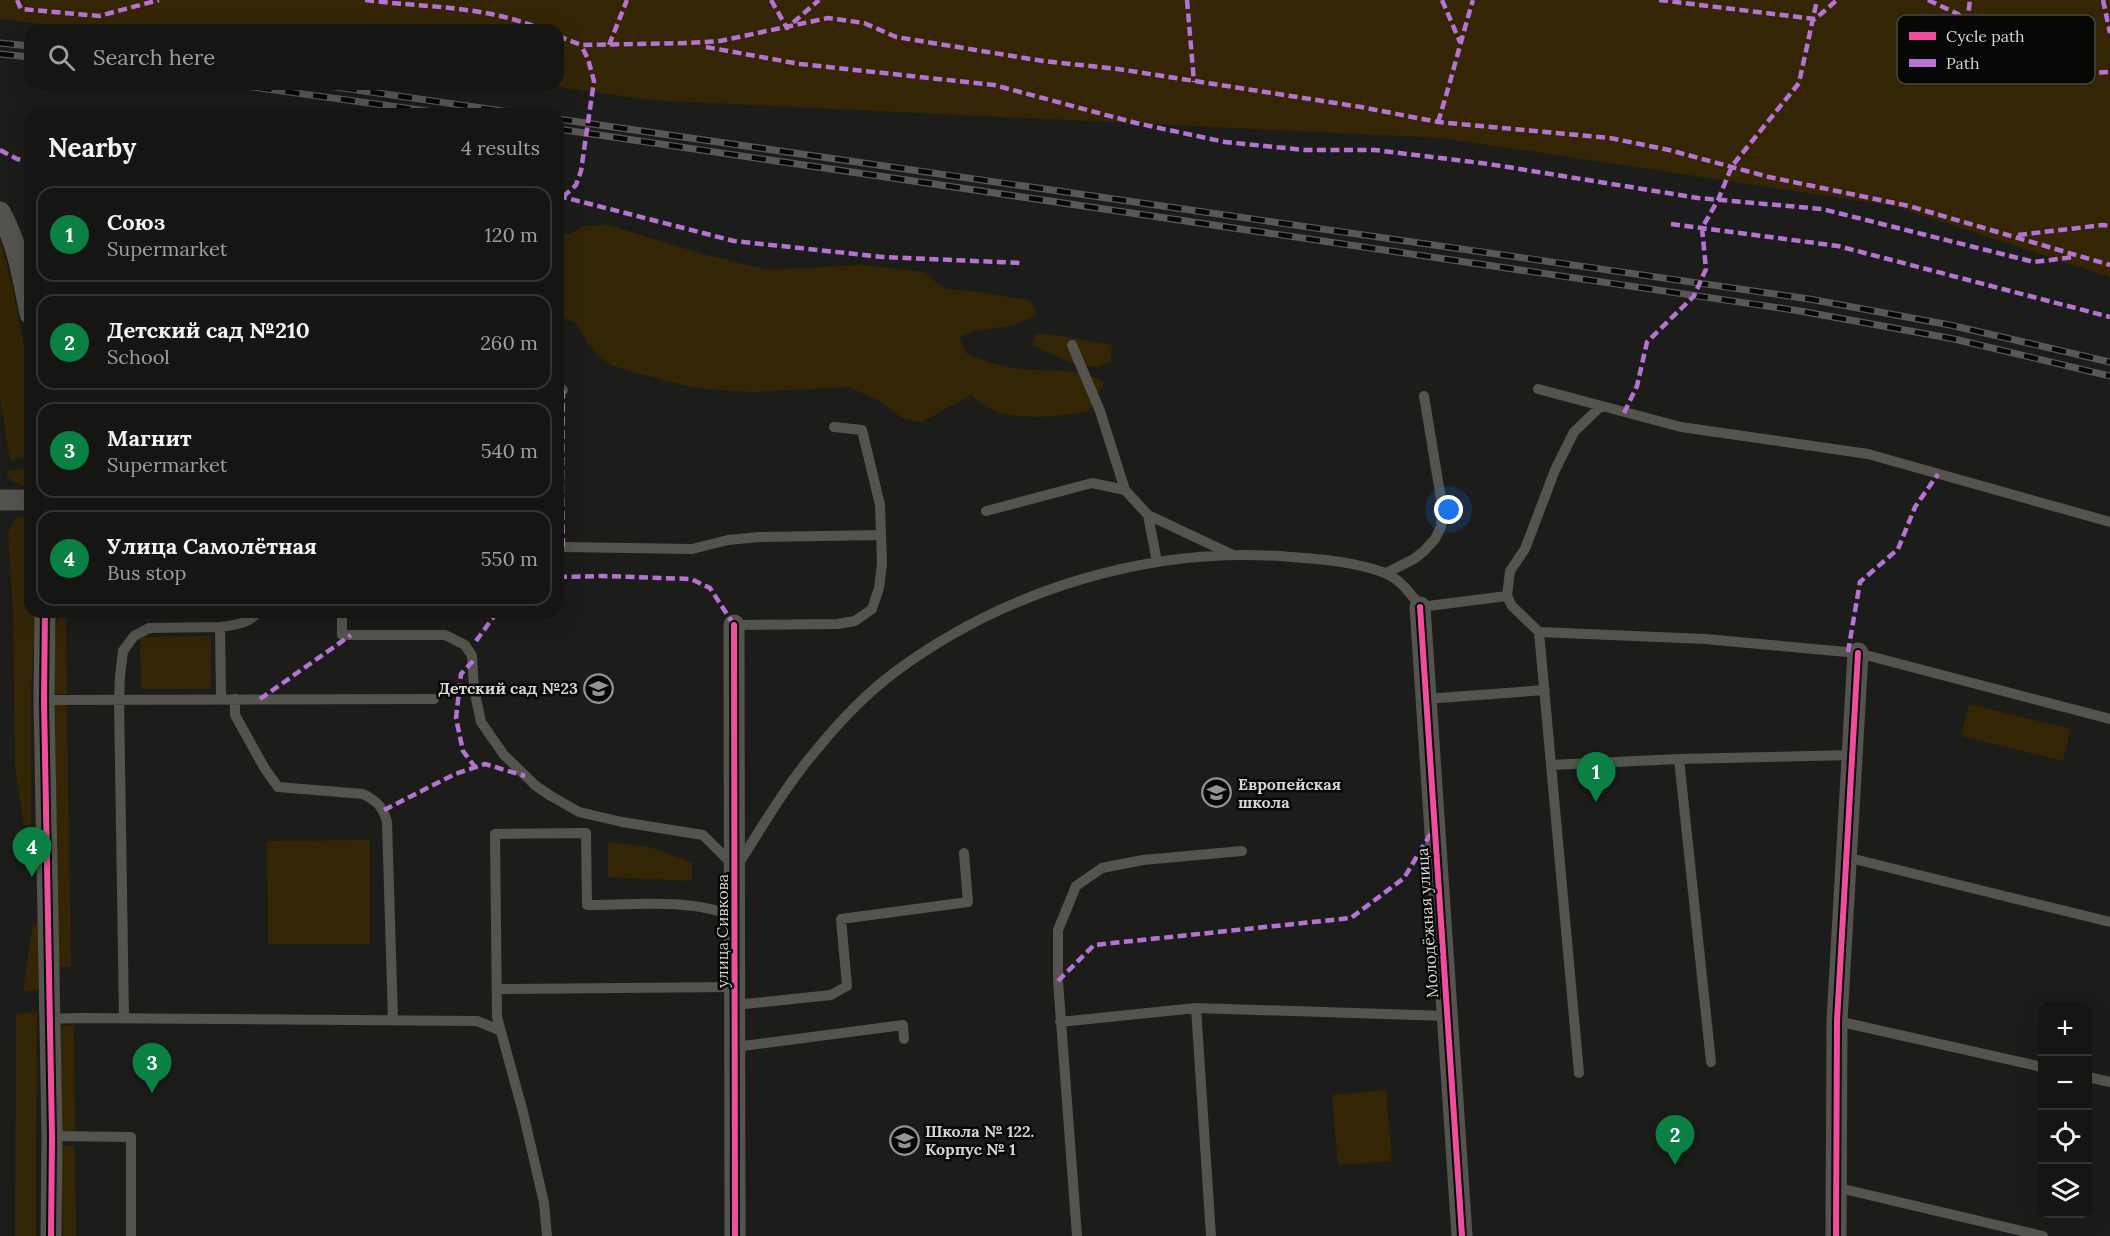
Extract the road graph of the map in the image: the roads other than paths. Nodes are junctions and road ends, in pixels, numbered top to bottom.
1 (0, 212) edge
2 (24, 285) edge
3 (1072, 345) dead end
4 (1538, 389) dead end
5 (1424, 396) dead end
6 (1601, 406) junction
7 (834, 428) dead end
8 (1125, 490) junction
9 (0, 500) edge
10 (24, 500) edge
11 (986, 511) dead end
12 (1148, 515) junction
13 (2110, 522) edge
14 (881, 535) junction
15 (564, 547) edge
16 (1234, 555) junction
17 (1157, 562) junction
18 (1386, 573) junction
19 (1507, 596) junction
20 (1420, 607) junction
21 (45, 618) edge
22 (254, 618) edge
23 (342, 618) edge
24 (734, 625) joint
25 (220, 627) junction
26 (1539, 632) junction
27 (1858, 653) junction
28 (1545, 690) junction
29 (221, 699) junction
30 (235, 699) junction
31 (434, 699) dead end
32 (1426, 699) junction
33 (44, 700) junction
34 (119, 700) junction
35 (2110, 719) edge
36 (1852, 755) junction
37 (1679, 759) junction
38 (1551, 765) junction
39 (1242, 850) dead end
40 (964, 853) dead end
41 (1846, 857) junction
42 (736, 868) junction
43 (735, 917) junction
44 (2110, 922) edge
45 (497, 989) junction
46 (735, 996) junction
47 (1196, 1008) junction
48 (1447, 1016) junction
49 (124, 1018) junction
50 (50, 1019) junction
51 (393, 1020) junction
52 (1837, 1021) junction
53 (1060, 1022) junction
54 (499, 1030) junction
55 (904, 1039) dead end
56 (735, 1047) junction
57 (1711, 1062) dead end
58 (2038, 1066) edge
59 (1579, 1072) dead end
60 (2092, 1078) edge
61 (2110, 1082) edge
62 (52, 1136) junction
63 (1835, 1187) junction
64 (51, 1236) edge
65 (131, 1236) edge
66 (547, 1236) edge
67 (735, 1236) edge
68 (1077, 1236) edge
69 (1211, 1236) edge
70 (1462, 1236) edge
71 (1836, 1236) edge
72 (2043, 1236) edge

1 - 2 street
3 - 8 lane
4 - 6 lane
5 - 18 lane
6 - 13 lane
6 - 19 lane
7 - 14 lane
8 - 11 lane
8 - 12 lane
9 - 10 street
12 - 16 lane
12 - 17 lane
14 - 15 lane
14 - 24 lane
16 - 17 lane
16 - 18 lane
17 - 42 lane
18 - 20 lane
19 - 20 lane
19 - 26 lane
20 - 32 street, Молодёжная улица
21 - 33 street
22 - 25 lane
23 - 42 lane
24 - 42 street, улица Сивкова
25 - 29 lane
25 - 34 lane
26 - 27 lane
26 - 28 lane
27 - 35 lane
27 - 36 street
28 - 32 lane
28 - 38 lane
29 - 30 lane
29 - 34 lane
30 - 31 lane
30 - 51 lane
32 - 48 street, Молодёжная улица
33 - 34 lane
33 - 50 street
34 - 49 lane
36 - 37 lane
36 - 41 street
37 - 38 lane
37 - 57 lane
38 - 59 lane
39 - 53 lane
40 - 46 lane
41 - 44 lane
41 - 52 street
42 - 43 street, улица Сивкова
43 - 45 lane
43 - 46 street, улица Сивкова
45 - 46 lane
45 - 54 lane
46 - 56 street, улица Сивкова
47 - 48 lane
47 - 53 lane
47 - 69 lane
48 - 70 street, Молодёжная улица
49 - 50 lane
49 - 51 lane
50 - 62 street
51 - 54 lane
52 - 58 lane
52 - 63 street
53 - 68 lane
54 - 66 lane
55 - 56 lane
56 - 67 street, улица Сивкова
60 - 61 lane
62 - 64 street
62 - 65 lane
63 - 71 street
63 - 72 lane

